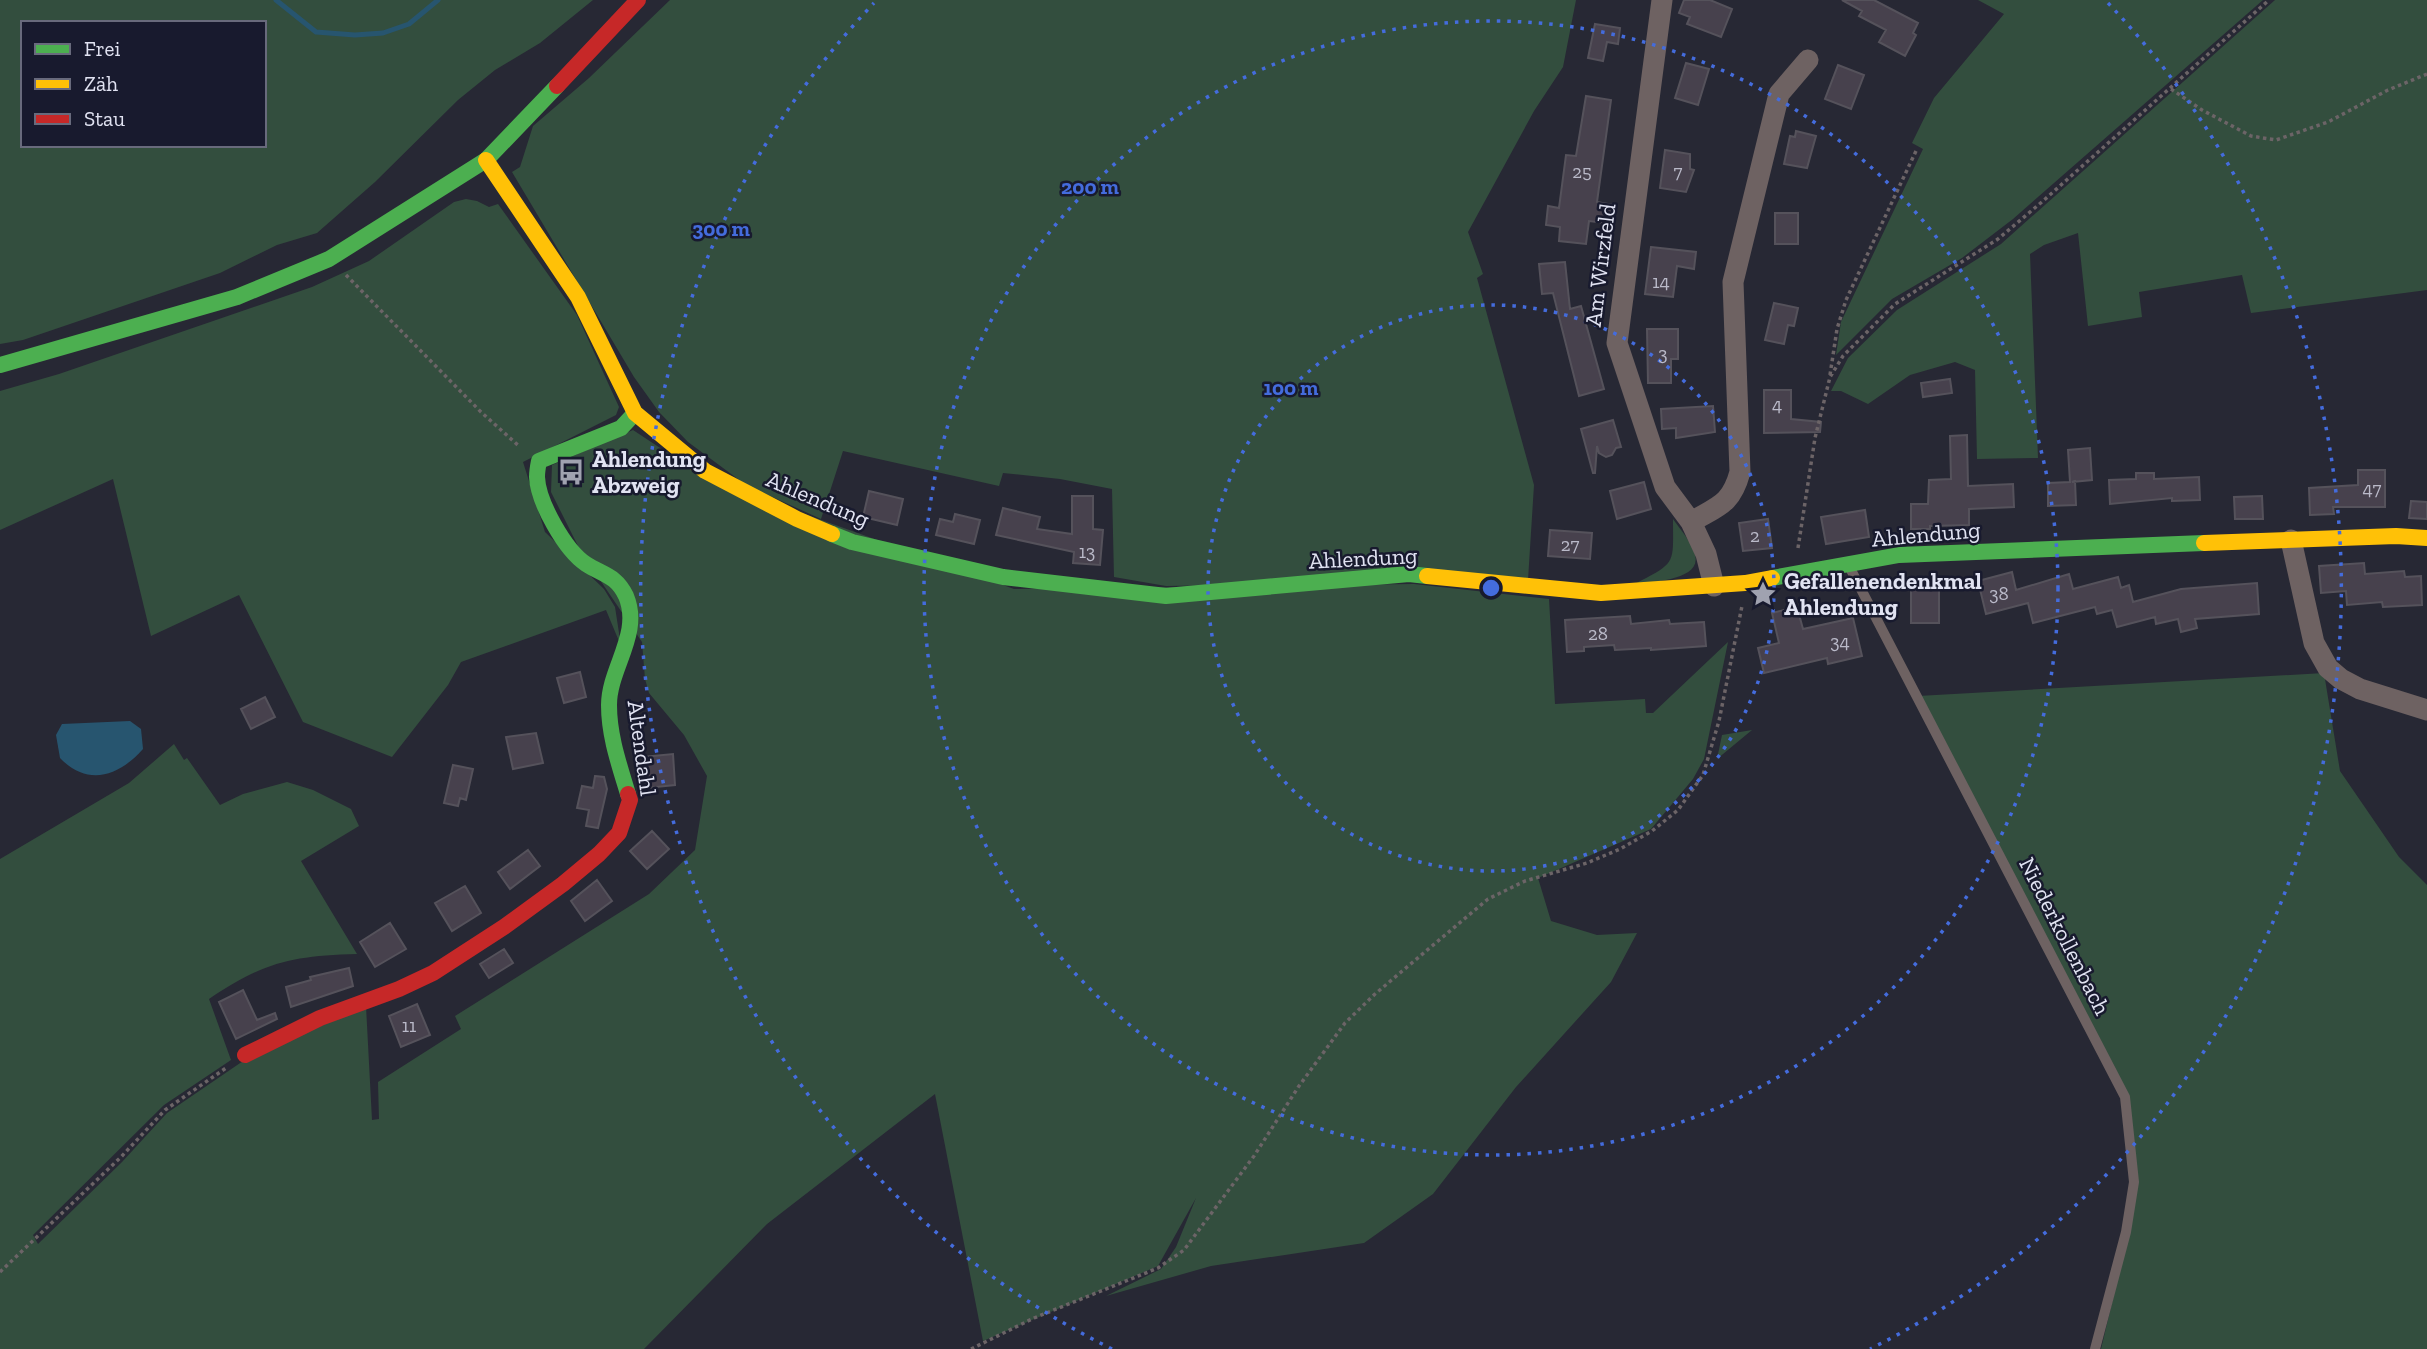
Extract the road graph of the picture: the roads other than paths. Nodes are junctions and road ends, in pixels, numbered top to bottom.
1 (638, 0) edge
2 (1662, 0) edge
3 (1808, 60) dead end
4 (486, 160) junction
5 (0, 365) edge
6 (635, 413) junction
7 (1691, 522) junction
8 (2427, 538) edge
9 (2291, 540) junction
10 (1849, 565) junction
11 (1714, 586) junction
12 (2427, 710) edge
13 (245, 1055) road end
14 (2095, 1349) edge

1 - 4 street
2 - 7 street, Am Wirzfeld
3 - 7 street
4 - 5 street
4 - 6 street, Ahlendung
6 - 11 street, Ahlendung
6 - 13 street, Altendahl
7 - 11 street, Am Wirzfeld
8 - 9 street, Ahlendung
9 - 10 street, Ahlendung
9 - 12 street
10 - 11 street, Ahlendung
10 - 14 lane, Niederkollenbach

